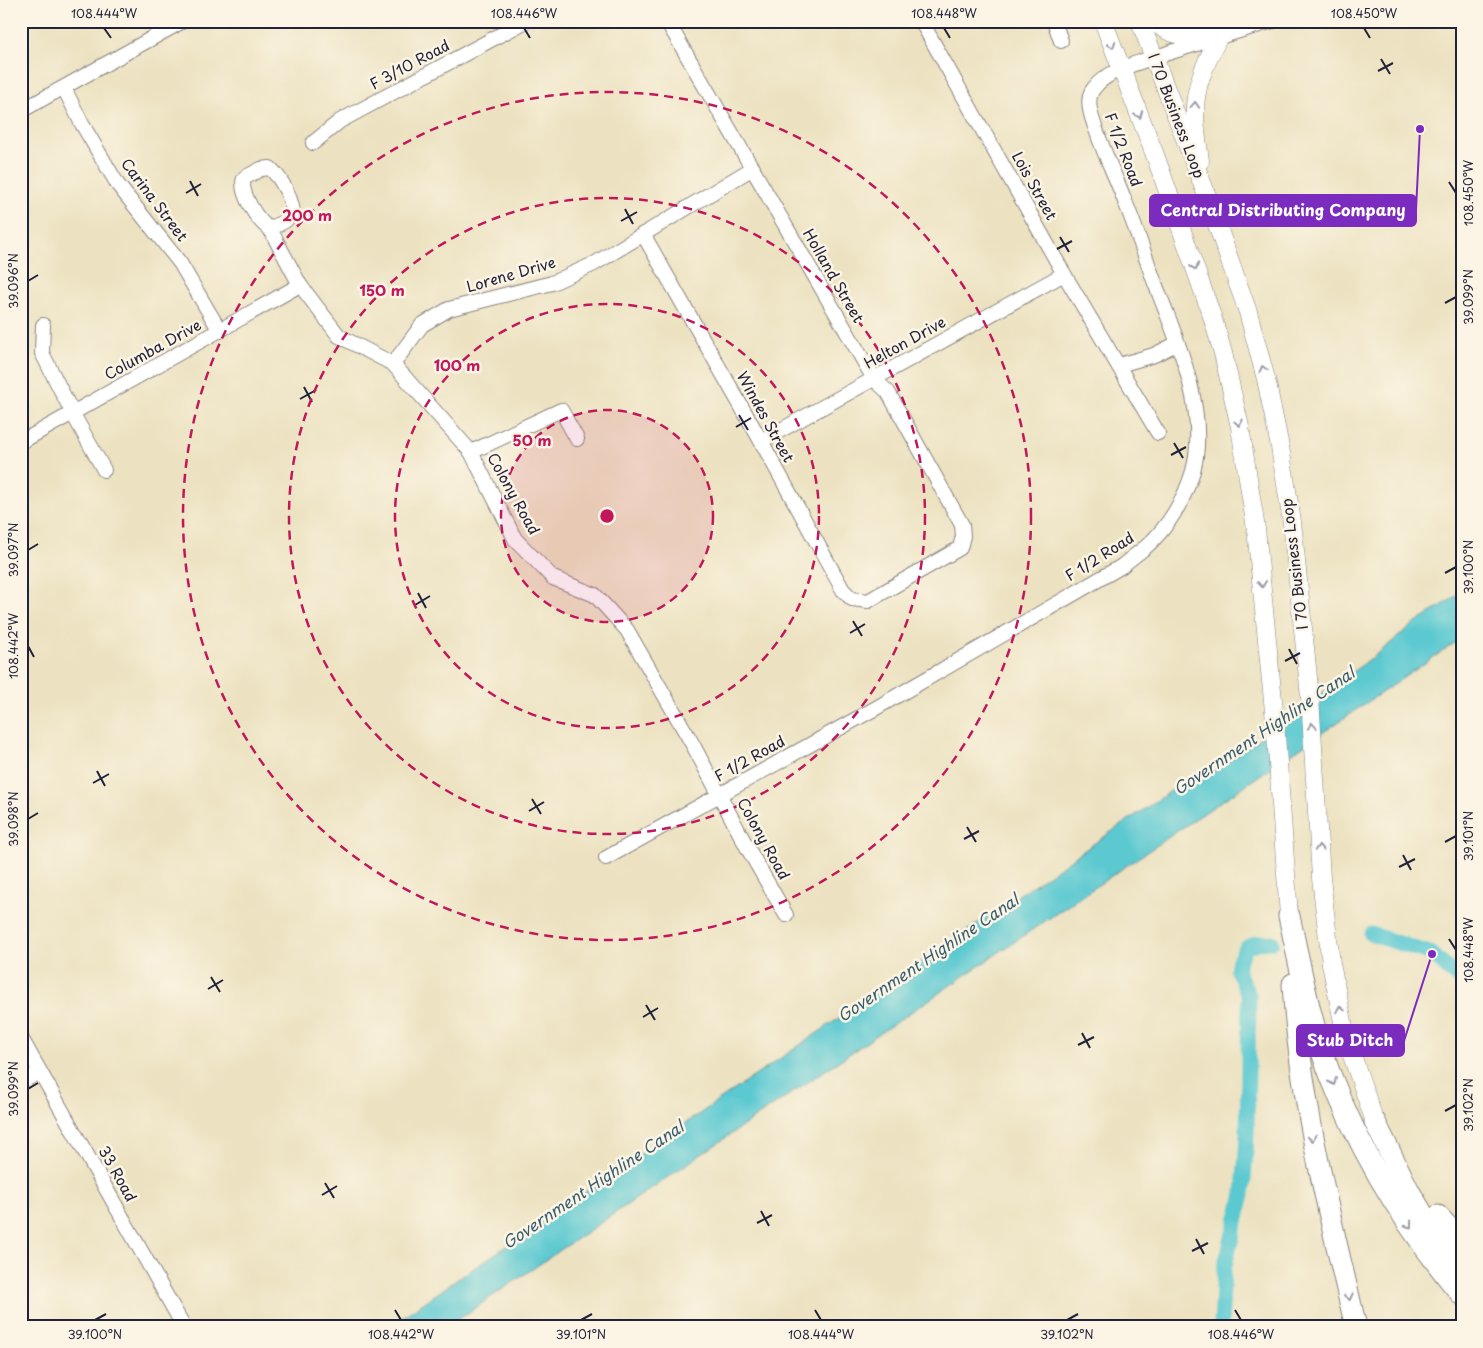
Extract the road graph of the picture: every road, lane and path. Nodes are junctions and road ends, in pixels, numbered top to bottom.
1 (183, 21) edge
2 (526, 21) edge
3 (667, 21) edge
4 (921, 21) edge
5 (1054, 21) edge
6 (1103, 21) edge
7 (1140, 21) edge
8 (1154, 21) edge
9 (1273, 21) edge
10 (1219, 36) junction
11 (1061, 41) dead end
12 (1154, 58) junction
13 (1121, 69) junction
14 (64, 88) junction
15 (21, 111) edge
16 (313, 143) dead end
17 (753, 168) junction
18 (1204, 188) junction
19 (270, 229) dead end
20 (643, 234) junction
21 (1064, 274) junction
22 (300, 285) junction
23 (43, 325) dead end
24 (220, 331) junction
25 (1178, 344) junction
26 (393, 364) junction
27 (1119, 365) junction
28 (874, 379) junction
29 (73, 414) junction
30 (1158, 433) dead end
31 (577, 439) dead end
32 (761, 441) junction
33 (21, 442) edge
34 (471, 452) junction
35 (104, 470) dead end
36 (868, 600) joint
37 (720, 794) junction
38 (606, 858) dead end
39 (786, 915) dead end
40 (1289, 916) junction
41 (21, 1038) edge
42 (40, 1072) junction
43 (21, 1082) edge
44 (1375, 1122) junction
45 (1462, 1242) edge
46 (1462, 1269) edge
47 (1462, 1295) edge
48 (184, 1327) edge
49 (1356, 1327) edge

1 - 14 street
2 - 16 street, F 3/10 Road
3 - 17 street, Holland Street
4 - 21 street, Lois Street
5 - 11 street
6 -> 13 main road
7 - 12 main road, I 70 Business Loop
8 - 10 main road
9 - 10 street, F 1/2 Road
10 - 12 street, F 1/2 Road
18 -> 10 main road
12 - 13 street, F 1/2 Road
12 - 18 main road, I 70 Business Loop
13 - 25 street, F 1/2 Road
13 -> 40 main road
14 - 15 street
14 - 24 street, Carina Street
17 - 20 street, Lorene Drive
17 - 28 street, Holland Street
44 -> 18 main road, I 70 Business Loop
19 - 22 street, Colony Road
20 - 26 street, Lorene Drive
20 - 32 street, Windes Street
21 - 27 street, Lois Street
21 - 28 street, Helton Drive
22 - 24 street, Columba Drive
22 - 26 street, Colony Road
23 - 29 street
24 - 29 street, Columba Drive
25 - 27 street
25 - 37 street, F 1/2 Road
26 - 34 street, Colony Road
27 - 30 street, Lois Street
28 - 32 street, Helton Drive
28 - 36 street, Holland Street
29 - 33 street, Columba Drive
29 - 35 street
31 - 34 street
32 - 36 street, Windes Street
34 - 37 street, Colony Road
37 - 38 street, F 1/2 Road
37 - 39 street, Colony Road
40 -> 47 highway
40 -> 49 highway
41 - 42 street, 33 Road
42 - 43 street
42 - 48 street, 33 Road
44 - 45 highway
44 - 46 highway

